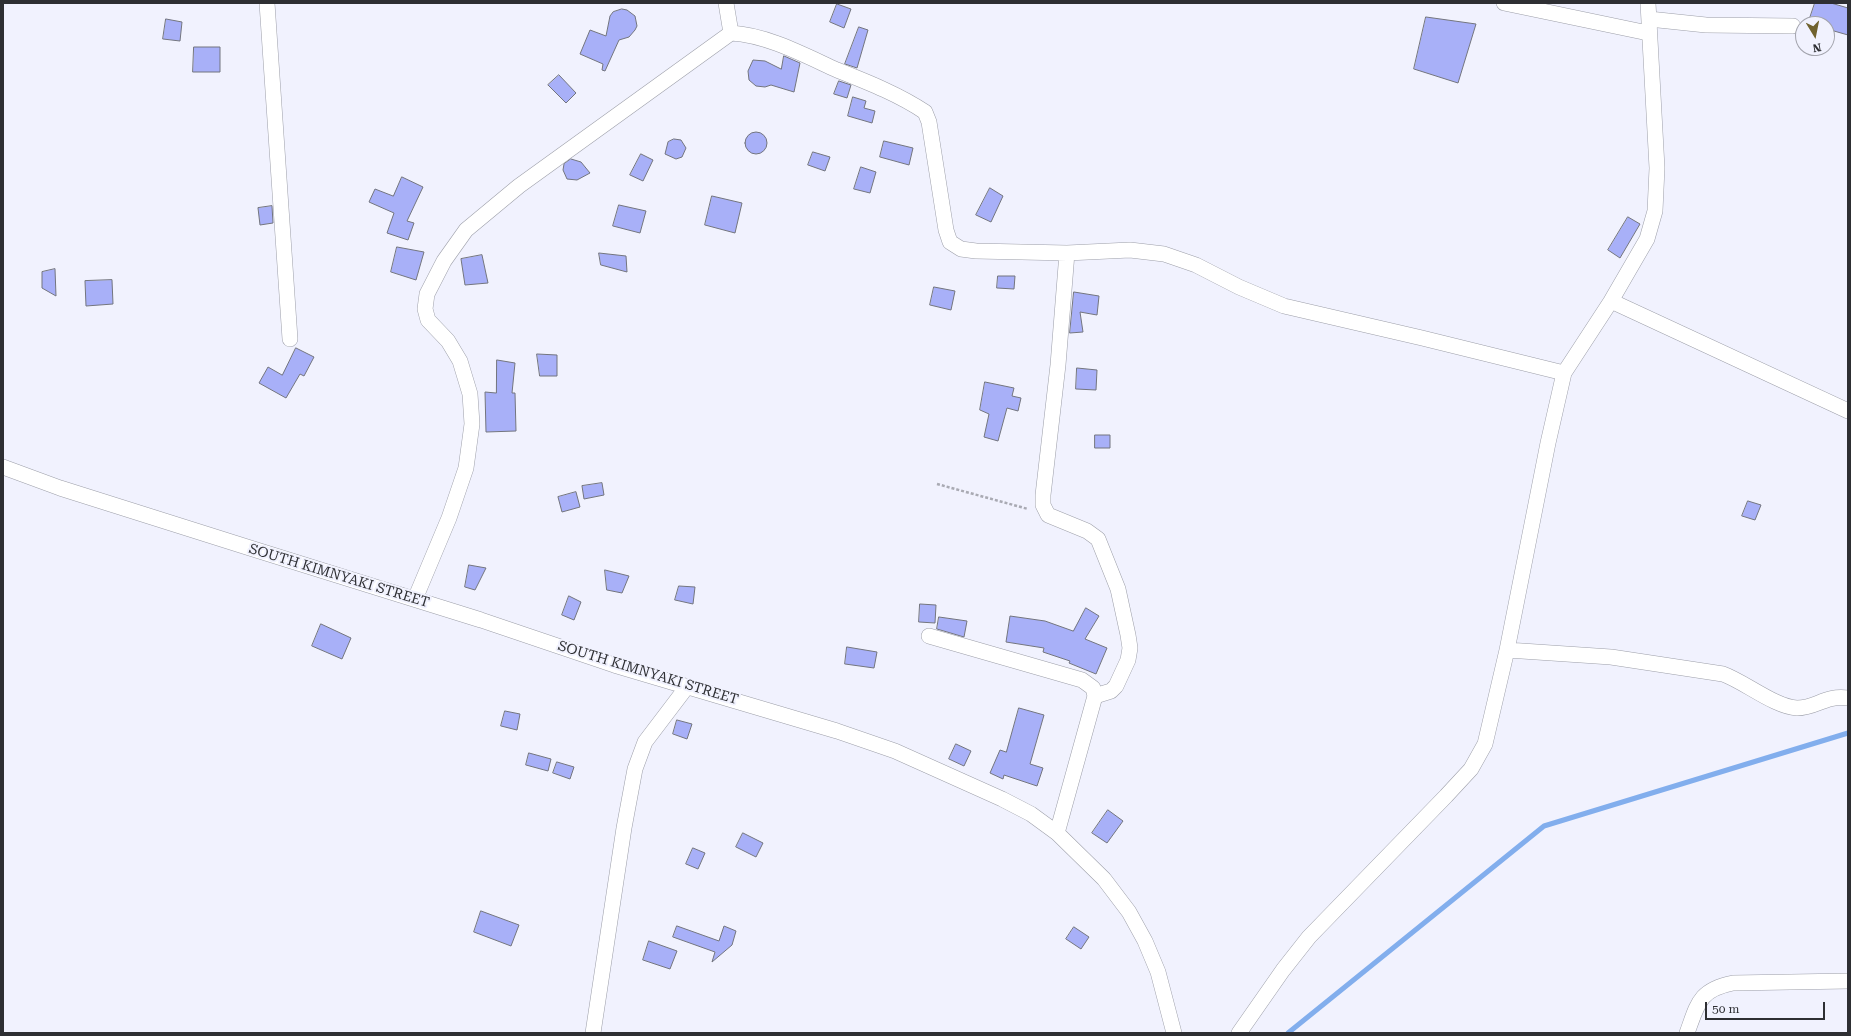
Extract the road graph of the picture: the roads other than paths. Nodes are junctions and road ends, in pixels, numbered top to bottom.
1 (267, 3) edge
2 (726, 3) edge
3 (1504, 3) edge
4 (1648, 3) edge
5 (1649, 26) junction
6 (1793, 26) dead end
7 (731, 33) junction
8 (1067, 253) junction
9 (1611, 301) junction
10 (290, 339) dead end
11 (1564, 373) junction
12 (1848, 411) edge
13 (3, 467) edge
14 (415, 599) junction
15 (929, 636) dead end
16 (1507, 650) junction
17 (686, 688) junction
18 (1095, 696) junction
19 (1848, 698) edge
20 (1057, 833) junction
21 (1848, 981) edge
22 (593, 1033) edge
23 (1174, 1033) edge
24 (1239, 1033) edge
25 (1686, 1033) edge

1 - 10 street
2 - 7 street
3 - 5 street
4 - 5 street
5 - 6 street
5 - 9 street
7 - 8 street
7 - 14 street
8 - 11 street
8 - 18 street
9 - 11 street
9 - 12 street
11 - 16 street
13 - 14 street, SOUTH KIMNYAKI STREET
14 - 17 street, SOUTH KIMNYAKI STREET
15 - 18 street
16 - 19 street
16 - 24 street
17 - 20 street, SOUTH KIMNYAKI STREET
17 - 22 street
18 - 20 street
20 - 23 street, SOUTH KIMNYAKI STREET
21 - 25 street

